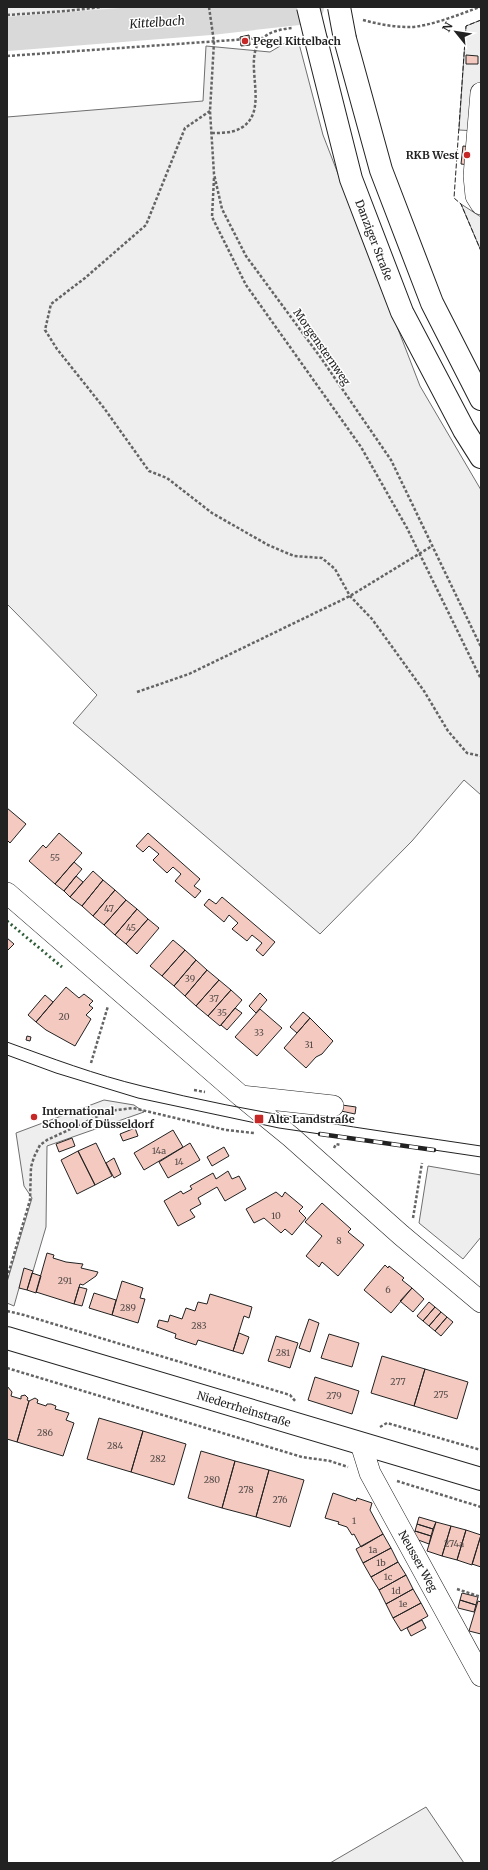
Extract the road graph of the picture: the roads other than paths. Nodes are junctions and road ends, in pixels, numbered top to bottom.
1 (308, 7) edge
2 (339, 7) edge
3 (481, 105) edge
4 (478, 176) edge
5 (481, 204) edge
6 (481, 399) edge
7 (481, 457) edge
8 (7, 893) edge
9 (241, 1096) junction
10 (333, 1106) dead end
11 (481, 1302) edge
12 (7, 1338) edge
13 (368, 1436) junction
14 (481, 1479) edge
15 (481, 1676) edge

1 - 7 main road, Danziger Straße, bridge
2 - 6 main road, bridge
3 - 4 street
4 - 5 street
8 - 9 street
9 - 10 street
9 - 11 street
12 - 13 main road, Niederrheinstraße
13 - 14 main road, Niederrheinstraße
13 - 15 street, Neusser Weg

